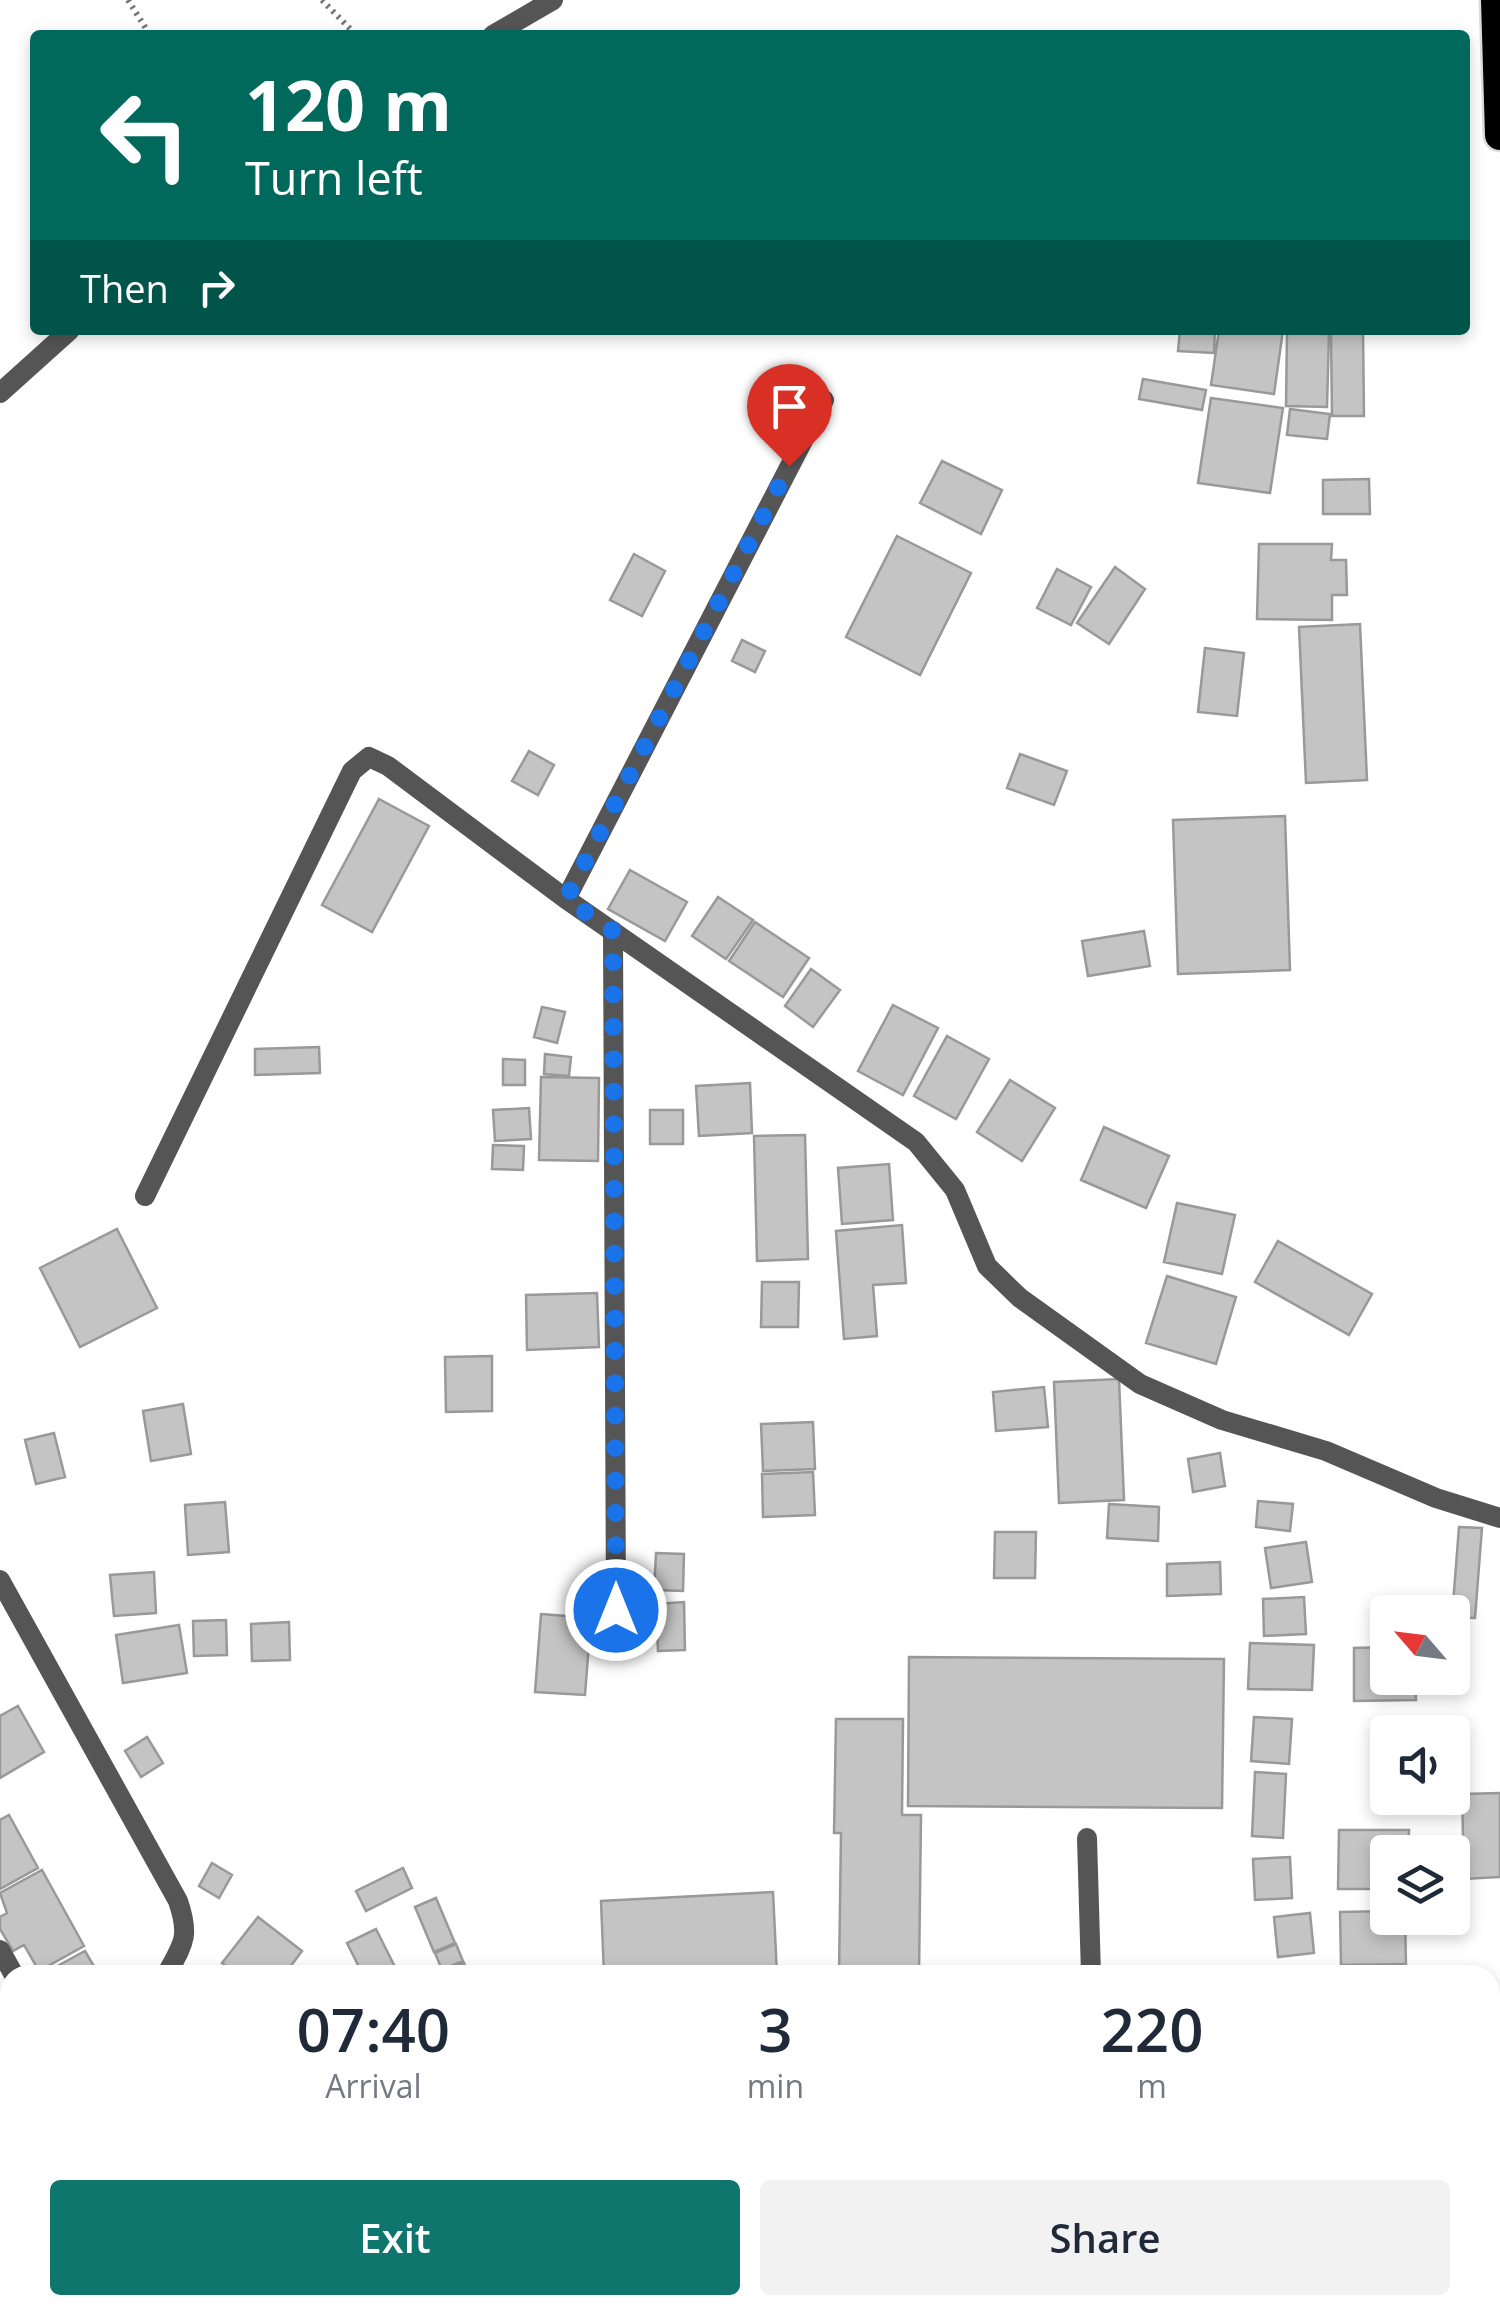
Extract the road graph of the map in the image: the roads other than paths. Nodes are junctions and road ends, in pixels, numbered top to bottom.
1 (553, 0) edge
2 (1496, 0) edge
3 (502, 30) edge
4 (1500, 135) edge
5 (64, 335) edge
6 (0, 392) edge
7 (824, 400) dead end
8 (566, 899) junction
9 (613, 931) junction
10 (145, 1196) dead end
11 (1500, 1518) edge
12 (0, 1580) edge
13 (616, 1610) dead end
14 (1087, 1838) dead end
15 (172, 1965) edge
16 (1091, 1965) edge

1 - 3 street
2 - 4 highway
5 - 6 street
7 - 8 street
8 - 9 street
8 - 10 street
9 - 11 street
9 - 13 street
12 - 15 street
14 - 16 street

